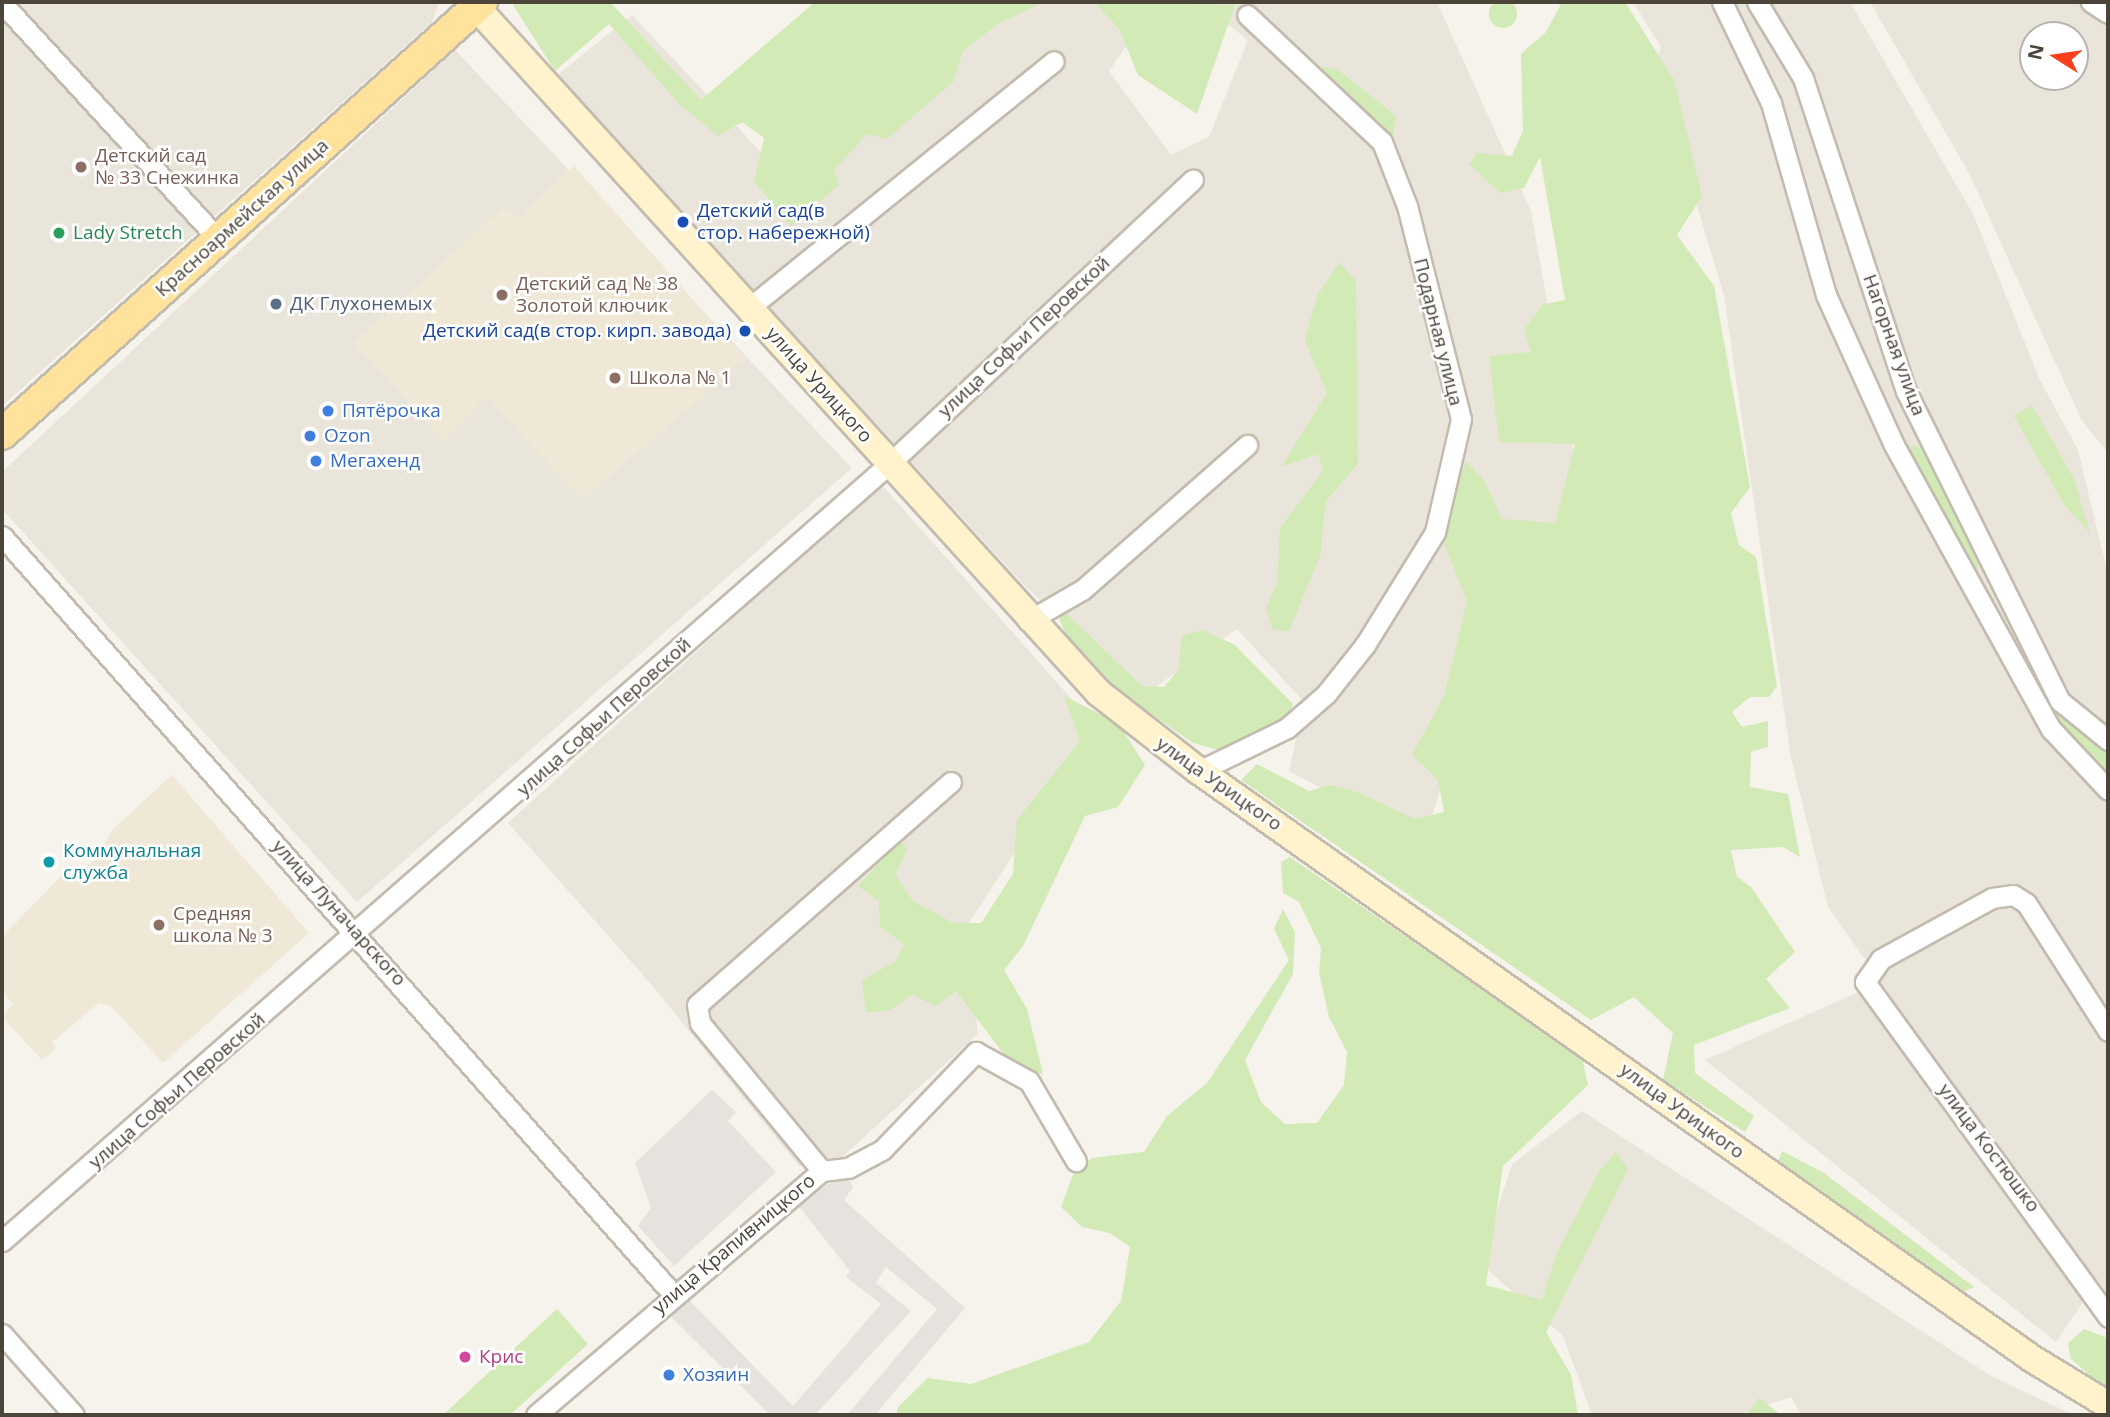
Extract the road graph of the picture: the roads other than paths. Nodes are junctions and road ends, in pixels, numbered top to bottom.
1 (1722, 2) edge
2 (1757, 2) edge
3 (2091, 2) edge
4 (2, 3) edge
5 (477, 4) edge
6 (2108, 12) edge
7 (1247, 15) dead end
8 (1054, 61) dead end
9 (1193, 179) dead end
10 (218, 239) junction
11 (749, 308) junction
12 (2, 434) edge
13 (1247, 445) dead end
14 (890, 463) junction
15 (2, 536) edge
16 (1028, 621) junction
17 (2108, 740) edge
18 (1199, 771) junction
19 (950, 782) dead end
20 (2108, 790) edge
21 (359, 934) junction
22 (2108, 1031) edge
23 (1076, 1161) dead end
24 (822, 1171) junction
25 (2, 1241) edge
26 (672, 1293) junction
27 (2108, 1317) edge
28 (2, 1334) edge
29 (2108, 1405) edge
30 (74, 1415) edge
31 (536, 1415) edge

1 - 20 street
2 - 17 street, Нагорная улица
3 - 6 street
4 - 10 street
5 - 10 main road, Красноармейская улица
5 - 11 main road, улица Урицкого
7 - 18 street, Подарная улица
8 - 11 street
9 - 14 street, улица Софьи Перовской
10 - 12 main road, Красноармейская улица
11 - 14 main road, улица Урицкого
13 - 16 street
14 - 16 main road, улица Урицкого
14 - 21 street, улица Софьи Перовской
15 - 21 street, улица Луначарского
16 - 18 main road, улица Урицкого
18 - 29 main road, улица Урицкого
19 - 24 street
21 - 25 street, улица Софьи Перовской
21 - 26 street, улица Луначарского
22 - 27 street, улица Костюшко
23 - 24 street, улица Крапивницкого
24 - 26 street, улица Крапивницкого
26 - 31 street, улица Крапивницкого
28 - 30 street

